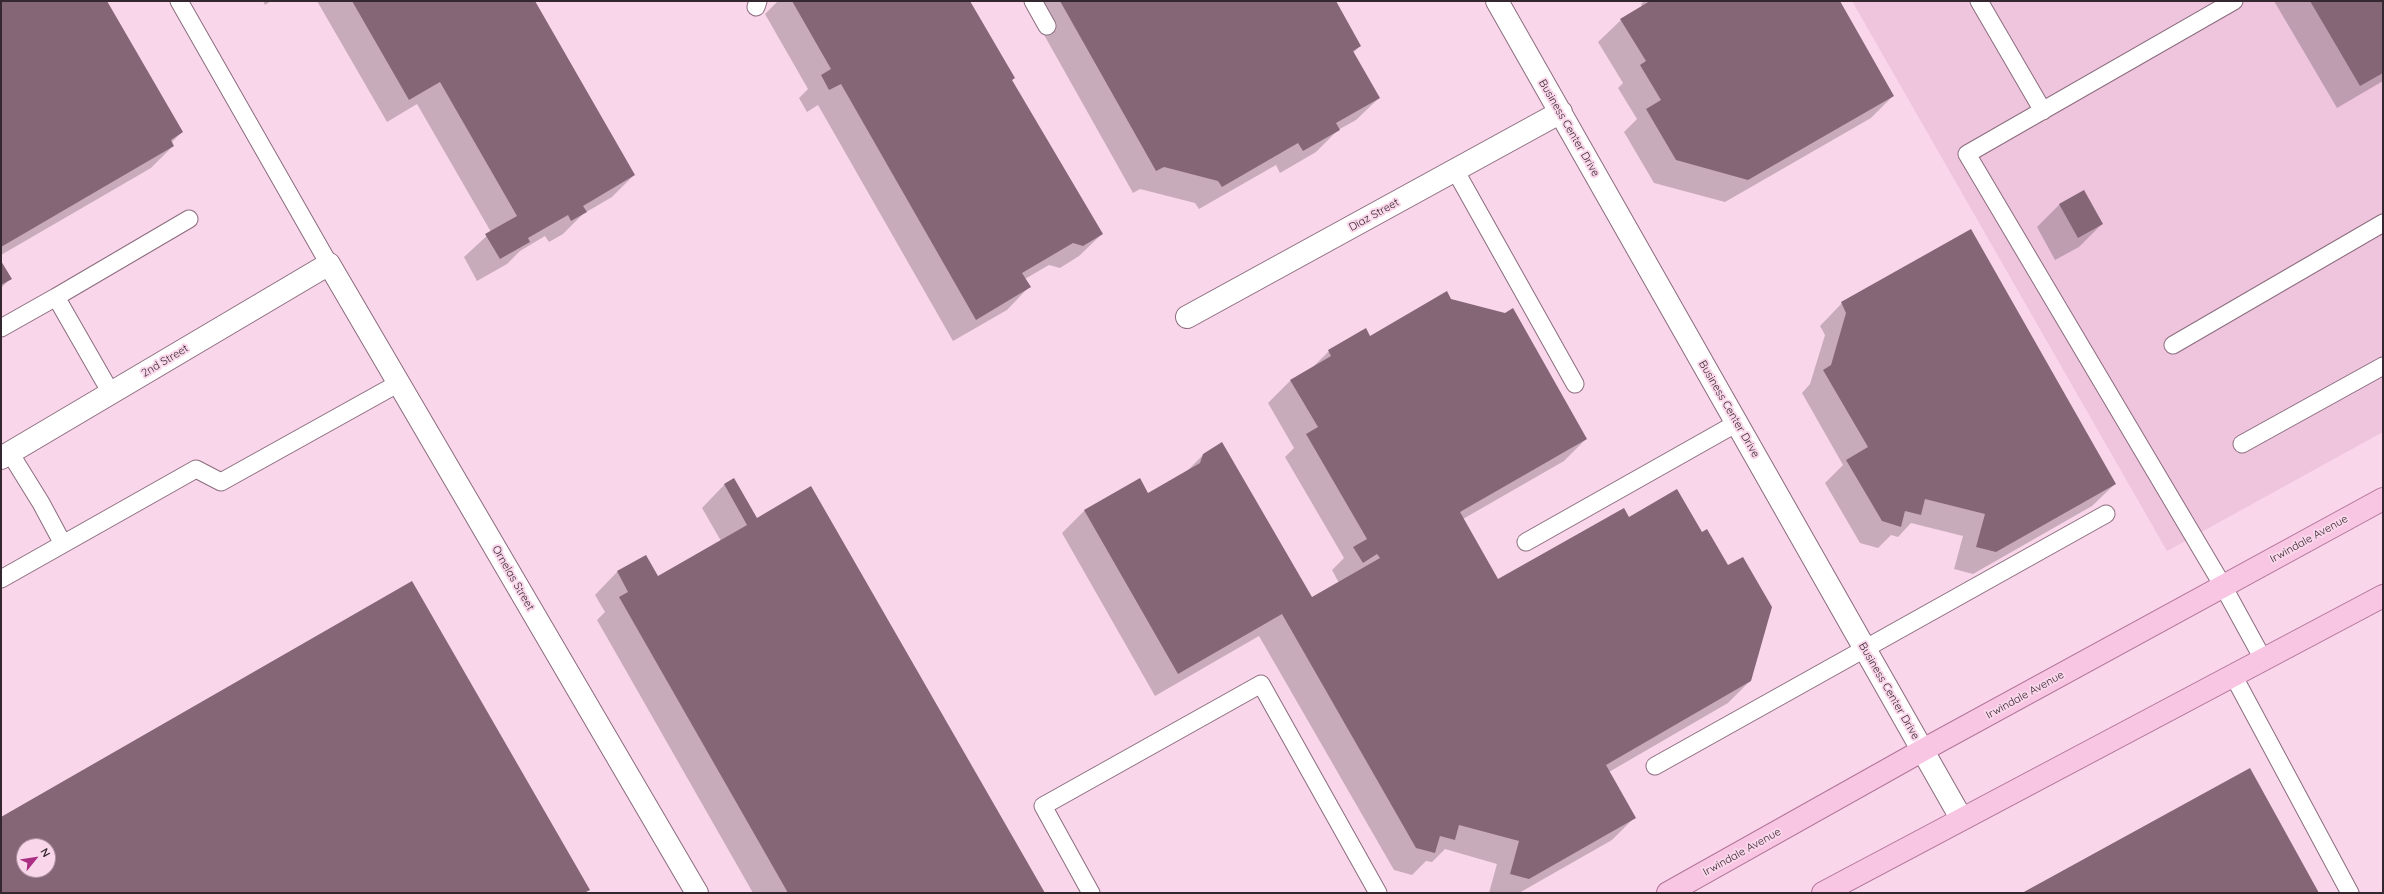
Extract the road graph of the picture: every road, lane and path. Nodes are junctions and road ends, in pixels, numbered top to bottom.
1 (179, 1) edge
2 (1033, 1) edge
3 (1496, 1) edge
4 (1979, 1) edge
5 (2234, 1) edge
6 (1047, 26) dead end
7 (2043, 111) junction
8 (1561, 112) junction
9 (1455, 170) junction
10 (189, 219) dead end
11 (2383, 223) edge
12 (329, 264) junction
13 (56, 297) junction
14 (1187, 317) dead end
15 (1, 328) edge
16 (2173, 345) dead end
17 (2383, 366) edge
18 (399, 383) junction
19 (1574, 384) dead end
20 (111, 393) junction
21 (1737, 423) junction
22 (2242, 444) dead end
23 (5, 456) edge
24 (2383, 499) edge
25 (2106, 514) dead end
26 (1526, 542) dead end
27 (63, 544) junction
28 (1, 579) edge
29 (2223, 586) junction
30 (2383, 596) edge
31 (1864, 648) junction
32 (2264, 659) junction
33 (2233, 675) junction
34 (1923, 750) junction
35 (1655, 766) dead end
36 (1961, 818) junction
37 (697, 893) edge
38 (1091, 893) edge
39 (1378, 893) edge
40 (1668, 893) edge
41 (1824, 893) edge
42 (2350, 893) edge

1 - 12 lane
2 - 6 lane
3 - 8 street, Business Center Drive
4 - 7 lane
5 - 7 lane
7 - 29 lane
8 - 9 street, Diaz Street
8 - 21 street, Business Center Drive
9 - 14 street, Diaz Street
9 - 19 lane
10 - 13 lane
11 - 16 lane
12 - 18 street, Ornelas Street
12 - 20 street, 2nd Street
13 - 15 lane
13 - 20 lane
17 - 22 lane
18 - 27 lane
18 - 37 street, Ornelas Street
20 - 23 street, 2nd Street
21 - 26 lane
21 - 31 street, Business Center Drive
23 - 27 lane
24 - 29 main road, Irwindale Avenue
25 - 31 lane
27 - 28 lane
29 - 32 lane
29 - 34 main road, Irwindale Avenue
30 - 32 main road
31 - 34 street, Business Center Drive
31 - 35 lane
32 - 33 main road
33 - 36 main road
33 - 42 lane
34 - 36 street, Business Center Drive
34 - 40 main road, Irwindale Avenue
36 - 41 main road
38 - 39 lane

